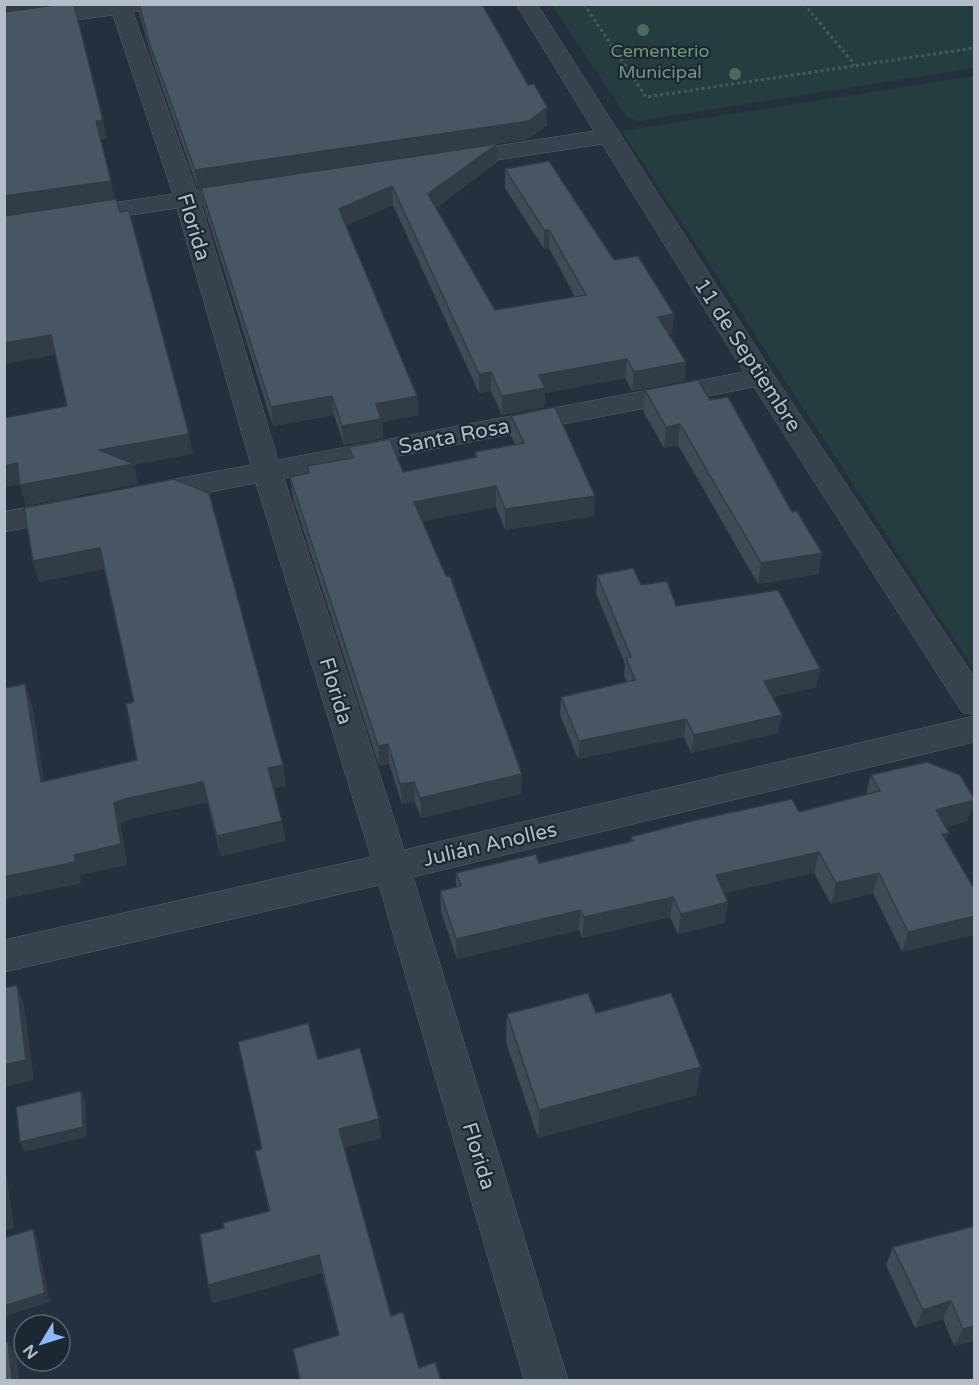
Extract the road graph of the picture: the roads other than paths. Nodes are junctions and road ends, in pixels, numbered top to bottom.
1 (526, 4) edge
2 (129, 6) edge
3 (4, 23) edge
4 (608, 136) junction
5 (432, 162) edge
6 (233, 192) edge
7 (187, 199) junction
8 (4, 227) edge
9 (761, 377) junction
10 (267, 471) junction
11 (4, 522) edge
12 (975, 703) edge
13 (975, 729) edge
14 (392, 867) junction
15 (4, 956) edge
16 (546, 1380) edge

1 - 4 street, 11 de Septiembre
2 - 3 street
2 - 7 street, Florida
4 - 5 street
4 - 9 street, 11 de Septiembre
6 - 7 street
7 - 8 street
7 - 10 street, Florida
9 - 10 street, Santa Rosa
9 - 12 street, 11 de Septiembre
10 - 11 street, Santa Rosa
10 - 14 street, Florida
13 - 14 street, Julián Anolles
14 - 15 street, Julián Anolles
14 - 16 street, Florida

